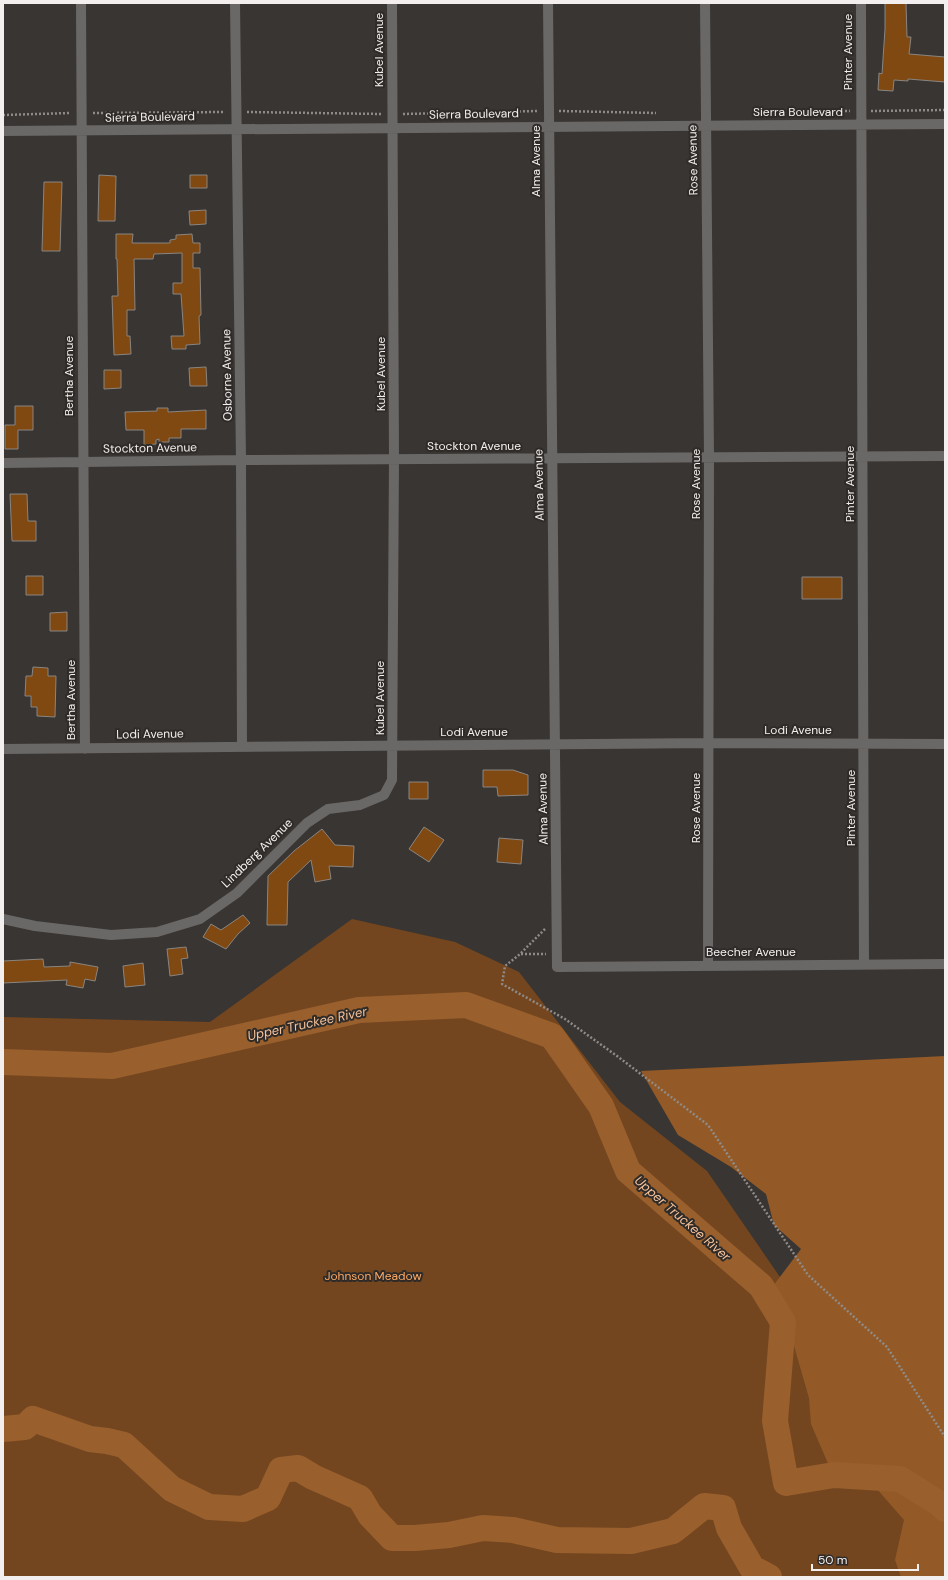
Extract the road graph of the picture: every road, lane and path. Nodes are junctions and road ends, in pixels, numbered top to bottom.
1 (80, 3) edge
2 (235, 3) edge
3 (392, 3) edge
4 (548, 3) edge
5 (705, 3) edge
6 (861, 3) edge
7 (945, 110) edge
8 (549, 111) junction
9 (862, 111) junction
10 (236, 112) junction
11 (807, 112) dead end
12 (82, 113) junction
13 (658, 113) dead end
14 (392, 114) junction
15 (3, 115) edge
16 (945, 124) edge
17 (862, 125) junction
18 (549, 126) junction
19 (705, 126) junction
20 (392, 128) junction
21 (237, 129) junction
22 (3, 131) edge
23 (82, 131) junction
24 (945, 456) edge
25 (709, 457) junction
26 (863, 457) junction
27 (552, 458) junction
28 (394, 459) junction
29 (241, 460) junction
30 (83, 461) junction
31 (3, 463) edge
32 (709, 742) junction
33 (864, 743) junction
34 (556, 744) junction
35 (945, 744) edge
36 (242, 746) junction
37 (392, 746) junction
38 (3, 749) edge
39 (85, 749) junction
40 (558, 918) junction
41 (3, 919) edge
42 (520, 954) junction
43 (557, 954) junction
44 (864, 964) junction
45 (945, 964) edge
46 (708, 966) junction
47 (557, 967) joint
48 (945, 1437) edge

1 - 12 street, Bertha Avenue
2 - 10 street, Osborne Avenue
3 - 14 street, Kubel Avenue
4 - 8 street, Alma Avenue
5 - 19 street, Rose Avenue
6 - 9 street, Pinter Avenue
7 - 9 path
8 - 13 path
8 - 14 path
8 - 18 street, Alma Avenue
9 - 11 path
9 - 17 street, Pinter Avenue
10 - 12 path
10 - 14 path
10 - 21 street, Osborne Avenue
12 - 15 path
12 - 23 street, Bertha Avenue
14 - 20 street, Kubel Avenue
16 - 17 street, Sierra Boulevard
17 - 19 street, Sierra Boulevard
17 - 26 street, Pinter Avenue
18 - 19 street, Sierra Boulevard
18 - 20 street, Sierra Boulevard
18 - 27 street, Alma Avenue
19 - 25 street, Rose Avenue
20 - 21 street, Sierra Boulevard
20 - 28 street, Kubel Avenue
21 - 23 street, Sierra Boulevard
21 - 29 street, Osborne Avenue
22 - 23 street, Sierra Boulevard
23 - 30 street, Bertha Avenue
24 - 26 street, Stockton Avenue
25 - 26 street, Stockton Avenue
25 - 27 street, Stockton Avenue
25 - 32 street, Rose Avenue
26 - 33 street, Pinter Avenue
27 - 28 street, Stockton Avenue
27 - 34 street, Alma Avenue
28 - 29 street, Stockton Avenue
28 - 37 street, Kubel Avenue
29 - 30 street, Stockton Avenue
29 - 36 street, Osborne Avenue
30 - 31 street, Stockton Avenue
30 - 39 street, Bertha Avenue
32 - 33 street, Lodi Avenue
32 - 34 street, Lodi Avenue
32 - 46 street, Rose Avenue
33 - 35 street, Lodi Avenue
33 - 44 street, Pinter Avenue
34 - 37 street, Lodi Avenue
34 - 40 street, Alma Avenue
36 - 37 street, Lodi Avenue
36 - 39 street, Lodi Avenue
37 - 41 street, Lindberg Avenue
38 - 39 street, Lodi Avenue
40 - 42 path
40 - 43 street, Alma Avenue
42 - 43 path
42 - 48 path
43 - 47 street, Alma Avenue
44 - 45 street, Beecher Avenue
44 - 46 street, Beecher Avenue
46 - 47 street, Beecher Avenue

